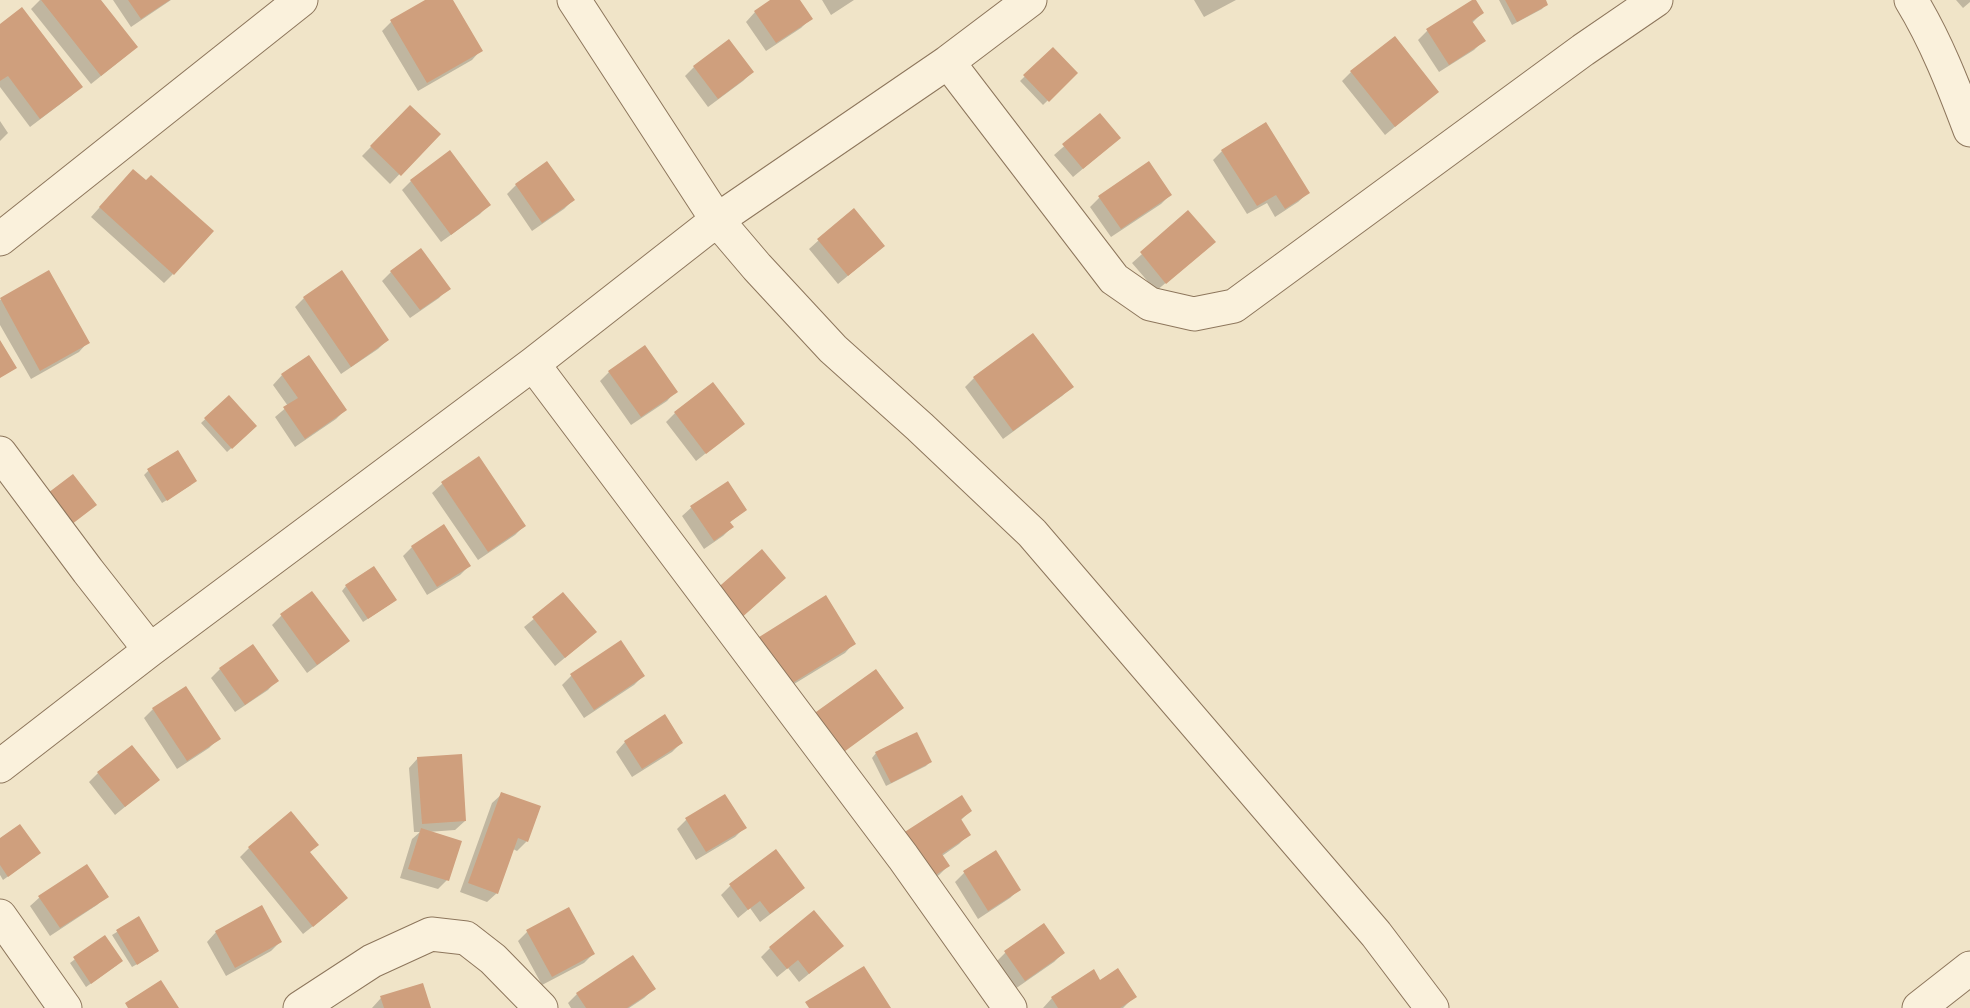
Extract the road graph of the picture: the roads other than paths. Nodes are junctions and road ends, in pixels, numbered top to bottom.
1 (301, 0) edge
2 (574, 0) edge
3 (1030, 0) edge
4 (1656, 0) edge
5 (1911, 0) edge
6 (948, 62) junction
7 (1970, 130) edge
8 (717, 220) junction
9 (0, 239) edge
10 (533, 364) junction
11 (0, 453) edge
12 (150, 650) junction
13 (0, 766) edge
14 (0, 916) edge
15 (1970, 968) edge
16 (65, 1008) edge
17 (300, 1008) edge
18 (541, 1008) edge
19 (1010, 1008) edge
20 (1432, 1008) edge
21 (1919, 1008) edge

1 - 9 street
2 - 8 street
3 - 6 street
4 - 6 street
5 - 7 street
6 - 8 street
8 - 10 street
8 - 20 street
10 - 12 street
10 - 19 street
11 - 12 street
12 - 13 street
14 - 16 street
15 - 21 street
17 - 18 street

